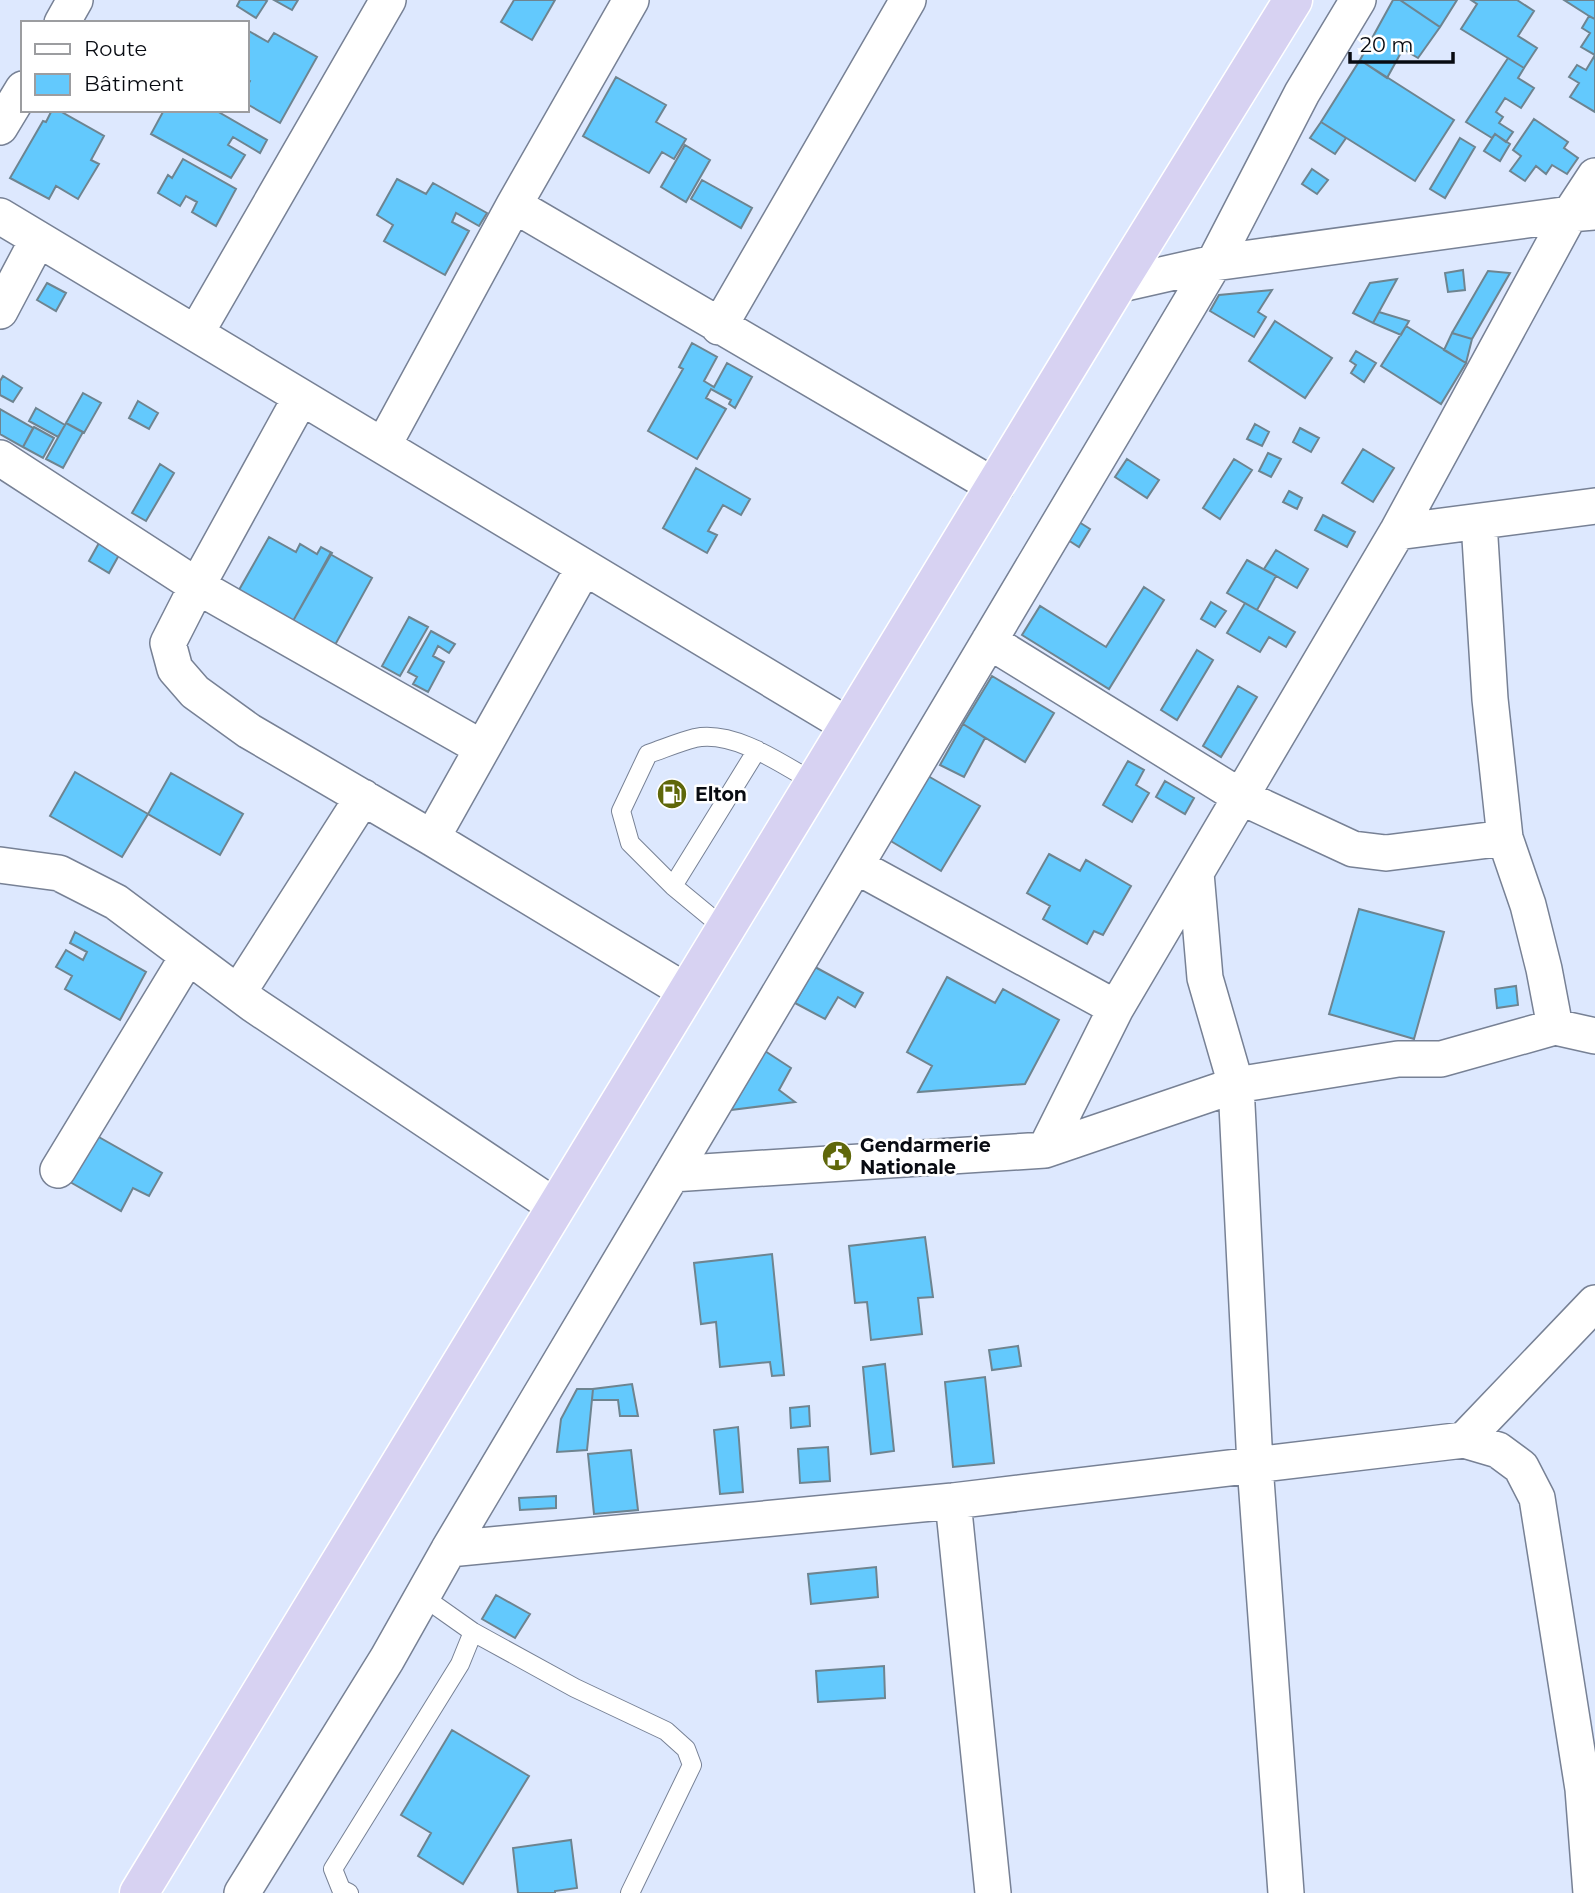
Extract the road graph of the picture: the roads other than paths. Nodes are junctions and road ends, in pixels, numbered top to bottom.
1 (75, 0) edge
2 (388, 0) edge
3 (631, 0) edge
4 (908, 0) edge
5 (1358, 0) edge
6 (1288, 2) edge
7 (63, 21) edge
8 (21, 92) edge
9 (0, 127) edge
10 (1595, 176) edge
11 (514, 205) junction
12 (1582, 213) edge
13 (0, 216) edge
14 (38, 239) junction
15 (1214, 263) junction
16 (1117, 285) junction
17 (0, 311) edge
18 (719, 327) junction
19 (196, 334) junction
20 (301, 397) junction
21 (383, 446) junction
22 (0, 458) edge
23 (996, 487) junction
24 (1595, 506) edge
25 (1479, 522) junction
26 (1397, 532) junction
27 (584, 567) junction
28 (197, 586) junction
29 (989, 641) junction
30 (849, 726) junction
31 (482, 748) junction
32 (757, 750) junction
33 (815, 783) junction
34 (363, 797) junction
35 (1241, 797) junction
36 (432, 838) junction
37 (1505, 838) junction
38 (0, 865) edge
39 (856, 866) junction
40 (1196, 873) junction
41 (673, 886) junction
42 (725, 929) junction
43 (188, 956) junction
44 (687, 992) junction
45 (237, 993) junction
46 (1116, 1008) junction
47 (1555, 1027) junction
48 (1595, 1036) edge
49 (1236, 1085) junction
50 (1045, 1150) junction
51 (58, 1170) dead end
52 (672, 1174) junction
53 (556, 1207) junction
54 (1595, 1303) edge
55 (1464, 1440) junction
56 (1255, 1465) junction
57 (953, 1501) junction
58 (449, 1549) junction
59 (422, 1596) junction
60 (473, 1632) junction
61 (1589, 1788) edge
62 (139, 1893) edge
63 (242, 1893) edge
64 (349, 1893) edge
65 (630, 1893) edge
66 (993, 1893) edge
67 (1286, 1893) edge
68 (1591, 1893) edge

1 - 7 street
2 - 19 street
3 - 11 street
4 - 18 street
5 - 15 street
6 - 16 highway
8 - 9 street
10 - 12 street
11 - 18 street
11 - 21 street
12 - 15 street
12 - 26 street
13 - 14 street
14 - 17 street
14 - 19 street
15 - 16 street
15 - 29 street
16 - 23 highway
18 - 23 street
19 - 20 street
20 - 21 street
20 - 28 street
21 - 27 street
22 - 28 street
23 - 30 highway
24 - 25 street
25 - 26 street
25 - 37 street
26 - 35 street
27 - 30 street
27 - 31 street
28 - 31 street
28 - 34 street
29 - 35 street
29 - 39 street
30 - 33 highway
31 - 36 street
32 - 33 lane
32 - 41 lane
32 - 41 lane
33 - 42 highway
34 - 36 street
34 - 45 street
35 - 37 street
35 - 40 street
36 - 44 street
37 - 47 street
38 - 43 street
39 - 46 street
39 - 52 street
40 - 46 street
40 - 49 street
41 - 42 lane
42 - 44 highway
43 - 45 street
43 - 51 street
44 - 53 highway
45 - 53 street
46 - 50 street
47 - 48 street
47 - 49 street
49 - 50 street
49 - 56 street
50 - 52 street
52 - 58 street
53 - 62 highway
54 - 55 street
55 - 56 street
55 - 61 street
56 - 57 street
56 - 67 street
57 - 58 street
57 - 66 street
58 - 59 street
59 - 60 lane
59 - 63 street
60 - 64 lane
60 - 65 lane
61 - 68 street

